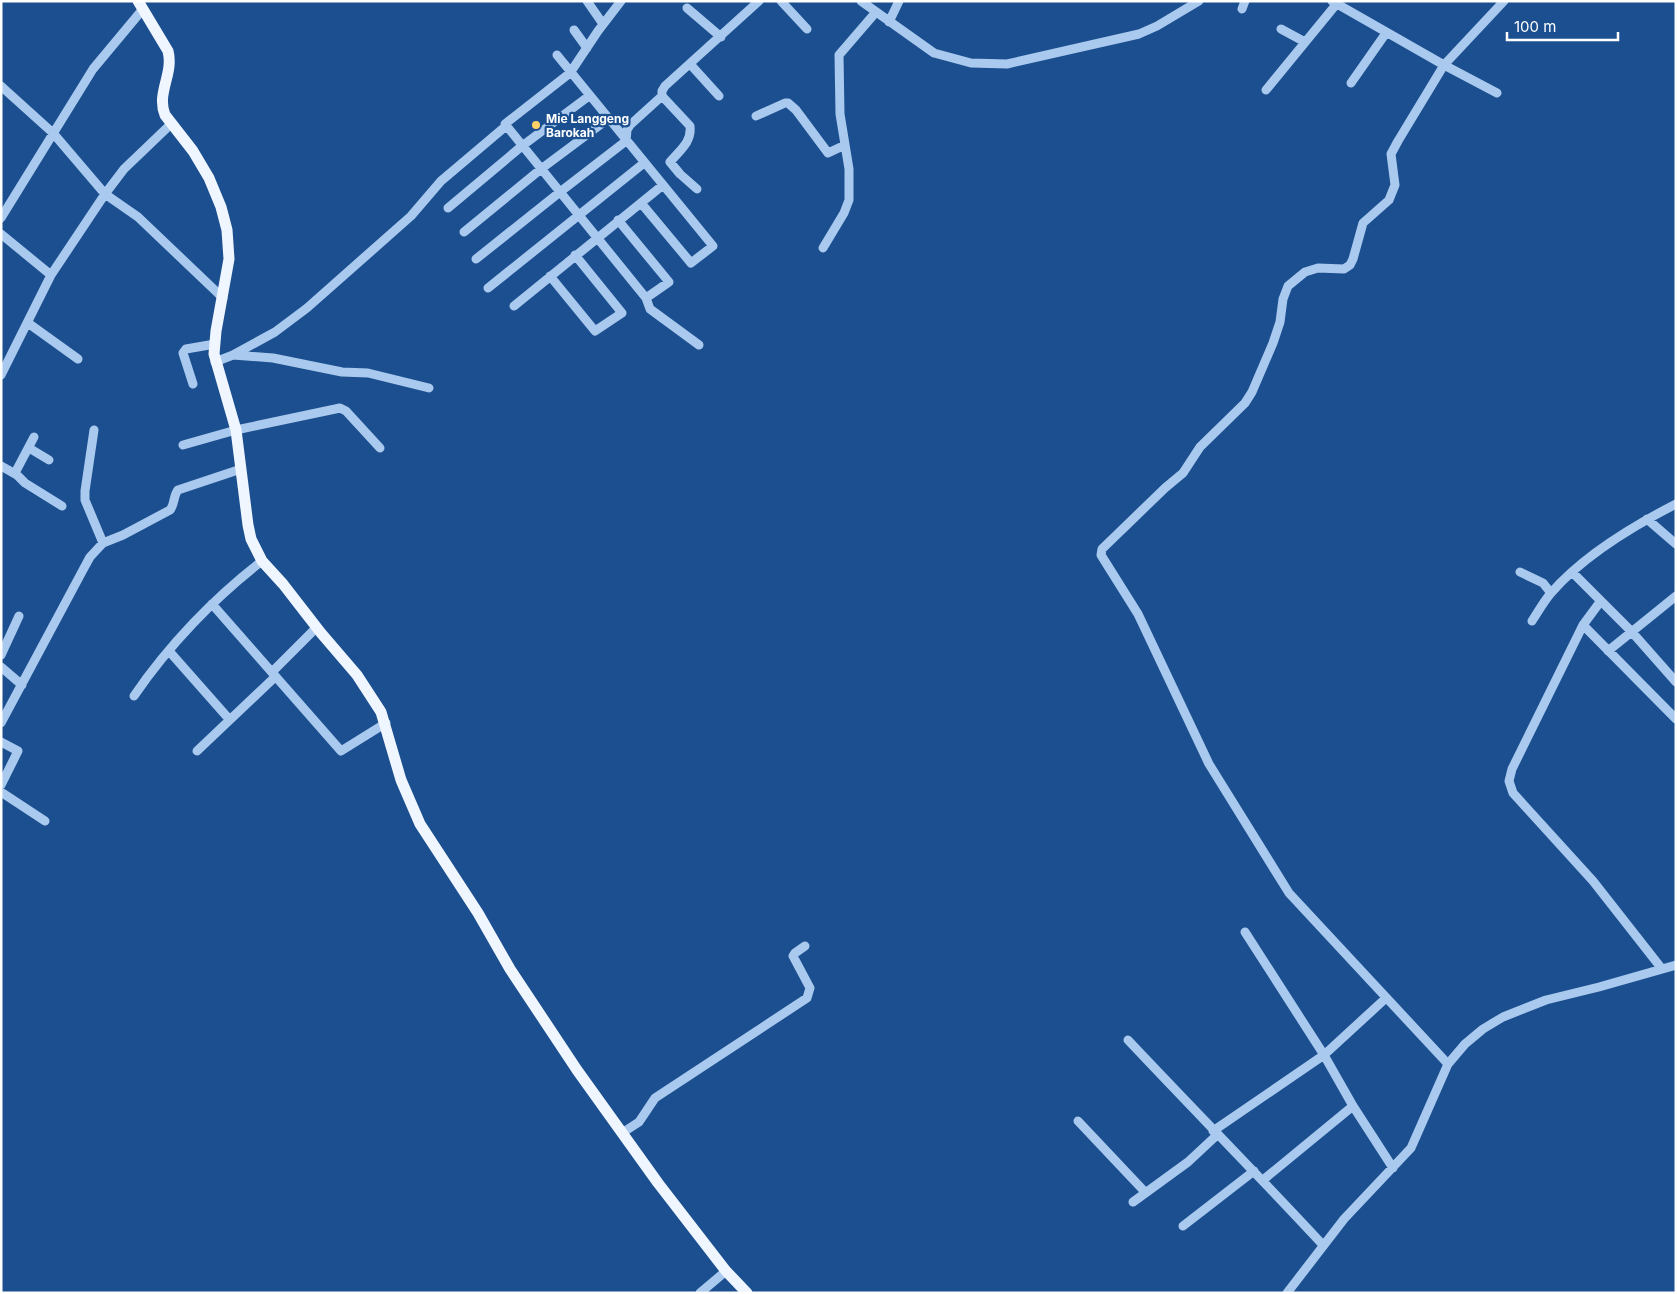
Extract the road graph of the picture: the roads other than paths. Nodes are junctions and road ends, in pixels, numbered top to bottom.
1 (587, 1) edge
2 (621, 1) edge
3 (760, 1) edge
4 (782, 1) edge
5 (861, 1) edge
6 (900, 1) edge
7 (1200, 1) edge
8 (1504, 1) edge
9 (1336, 2) edge
10 (140, 5) edge
11 (687, 8) dead end
12 (876, 12) junction
13 (889, 22) junction
14 (603, 24) junction
15 (807, 28) dead end
16 (574, 30) dead end
17 (1281, 30) dead end
18 (1386, 32) junction
19 (721, 37) junction
20 (1305, 42) junction
21 (588, 48) junction
22 (557, 55) dead end
23 (690, 64) junction
24 (1444, 65) junction
25 (570, 73) junction
26 (1351, 83) dead end
27 (1, 86) edge
28 (1266, 90) dead end
29 (1497, 93) dead end
30 (589, 96) junction
31 (662, 96) junction
32 (719, 96) dead end
33 (756, 116) dead end
34 (608, 119) junction
35 (171, 124) junction
36 (506, 126) junction
37 (53, 134) junction
38 (626, 141) junction
39 (845, 144) junction
40 (522, 146) junction
41 (644, 163) junction
42 (541, 169) junction
43 (663, 185) junction
44 (698, 189) dead end
45 (560, 192) junction
46 (105, 194) junction
47 (641, 203) junction
48 (448, 208) dead end
49 (578, 215) junction
50 (1, 218) edge
51 (618, 220) junction
52 (464, 232) dead end
53 (1, 234) edge
54 (597, 237) junction
55 (823, 248) dead end
56 (575, 255) junction
57 (476, 259) dead end
58 (51, 275) junction
59 (550, 276) junction
60 (488, 288) dead end
61 (223, 298) junction
62 (646, 298) junction
63 (514, 306) dead end
64 (28, 323) junction
65 (215, 344) junction
66 (699, 345) dead end
67 (232, 355) junction
68 (78, 359) dead end
69 (215, 362) junction
70 (1, 375) edge
71 (193, 384) dead end
72 (429, 388) dead end
73 (94, 430) dead end
74 (236, 430) junction
75 (34, 437) dead end
76 (183, 445) dead end
77 (28, 448) junction
78 (380, 448) dead end
79 (49, 460) dead end
80 (1, 466) edge
81 (241, 469) junction
82 (15, 474) junction
83 (1676, 504) edge
84 (62, 506) dead end
85 (1647, 519) junction
86 (103, 543) junction
87 (1676, 544) edge
88 (262, 561) junction
89 (1520, 572) dead end
90 (1572, 572) junction
91 (1551, 593) junction
92 (1674, 600) edge
93 (1600, 602) junction
94 (212, 604) junction
95 (19, 616) dead end
96 (1532, 621) dead end
97 (1583, 625) junction
98 (316, 628) junction
99 (1630, 631) junction
100 (169, 651) junction
101 (1608, 651) junction
102 (1, 655) edge
103 (1, 667) edge
104 (274, 675) junction
105 (1676, 682) edge
106 (22, 685) junction
107 (134, 696) dead end
108 (1676, 719) edge
109 (229, 720) junction
110 (1, 723) edge
111 (386, 723) junction
112 (1, 742) edge
113 (197, 751) dead end
114 (1, 785) edge
115 (1, 792) edge
116 (46, 821) dead end
117 (1245, 932) dead end
118 (805, 946) dead end
119 (1676, 965) edge
120 (1662, 969) junction
121 (1386, 998) junction
122 (1128, 1040) dead end
123 (1324, 1055) junction
124 (1448, 1064) junction
125 (1353, 1106) junction
126 (1078, 1121) dead end
127 (622, 1133) junction
128 (1215, 1133) junction
129 (1394, 1168) junction
130 (1254, 1171) junction
131 (1263, 1180) junction
132 (1145, 1192) junction
133 (1133, 1202) dead end
134 (1183, 1226) dead end
135 (1323, 1245) junction
136 (726, 1271) junction
137 (700, 1293) edge
138 (746, 1293) edge
139 (1287, 1293) edge

1 - 14 street
2 - 14 street
3 - 19 street
4 - 15 street
5 - 12 street
6 - 13 street
7 - 13 street
8 - 24 street
9 - 18 street
9 - 20 street
10 - 35 main road
10 - 37 street
11 - 19 street
12 - 13 street
12 - 39 street
14 - 21 street
16 - 21 street
17 - 20 street
18 - 24 street
18 - 26 street
19 - 23 street
20 - 28 street
21 - 25 street
22 - 25 street
23 - 31 street
23 - 32 street
24 - 29 street
24 - 121 street
25 - 30 street
25 - 36 street
27 - 37 street
30 - 34 street
30 - 40 street
31 - 38 street
31 - 44 street
33 - 39 street
34 - 38 street
34 - 42 street
35 - 46 street
35 - 61 main road
36 - 40 street
36 - 67 street
37 - 46 street
37 - 50 street
38 - 41 street
38 - 45 street
39 - 55 street
40 - 42 street
40 - 48 street
41 - 43 street
41 - 49 street
42 - 45 street
42 - 52 street
43 - 47 street
43 - 47 street
45 - 49 street
45 - 57 street
46 - 58 street
46 - 61 street
47 - 51 street
49 - 54 street
49 - 60 street
51 - 54 street
51 - 62 street
53 - 58 street
54 - 56 street
54 - 62 street
56 - 59 street
56 - 59 street
58 - 64 street
59 - 63 street
61 - 65 main road
62 - 66 street
64 - 68 street
64 - 70 street
65 - 69 main road
65 - 71 street
67 - 69 street
67 - 72 street
69 - 74 main road
73 - 86 street
74 - 76 street
74 - 78 street
74 - 81 main road
75 - 77 street
77 - 79 street
77 - 82 street
80 - 82 street
81 - 86 street
81 - 88 main road
82 - 84 street
83 - 85 street
85 - 87 street
85 - 90 street
86 - 106 street
88 - 94 street
88 - 98 main road
89 - 91 street
90 - 91 street
90 - 93 street
91 - 96 street
92 - 99 street
93 - 97 street
93 - 99 street
94 - 100 street
94 - 104 street
95 - 102 street
97 - 101 street
97 - 120 street
98 - 104 street
98 - 111 main road
99 - 101 street
99 - 105 street
100 - 107 street
100 - 109 street
101 - 108 street
103 - 106 street
104 - 109 street
104 - 111 street
106 - 110 street
109 - 113 street
111 - 127 main road
112 - 114 street
115 - 116 street
117 - 123 street
118 - 127 street
119 - 120 street
120 - 124 street
121 - 123 street
121 - 124 street
122 - 128 street
123 - 125 street
123 - 128 street
124 - 129 street
125 - 129 street
125 - 131 street
126 - 132 street
127 - 136 main road
128 - 130 street
128 - 132 street
129 - 135 street
130 - 131 street
130 - 134 street
131 - 135 street
132 - 133 street
135 - 139 street
136 - 137 street
136 - 138 main road

